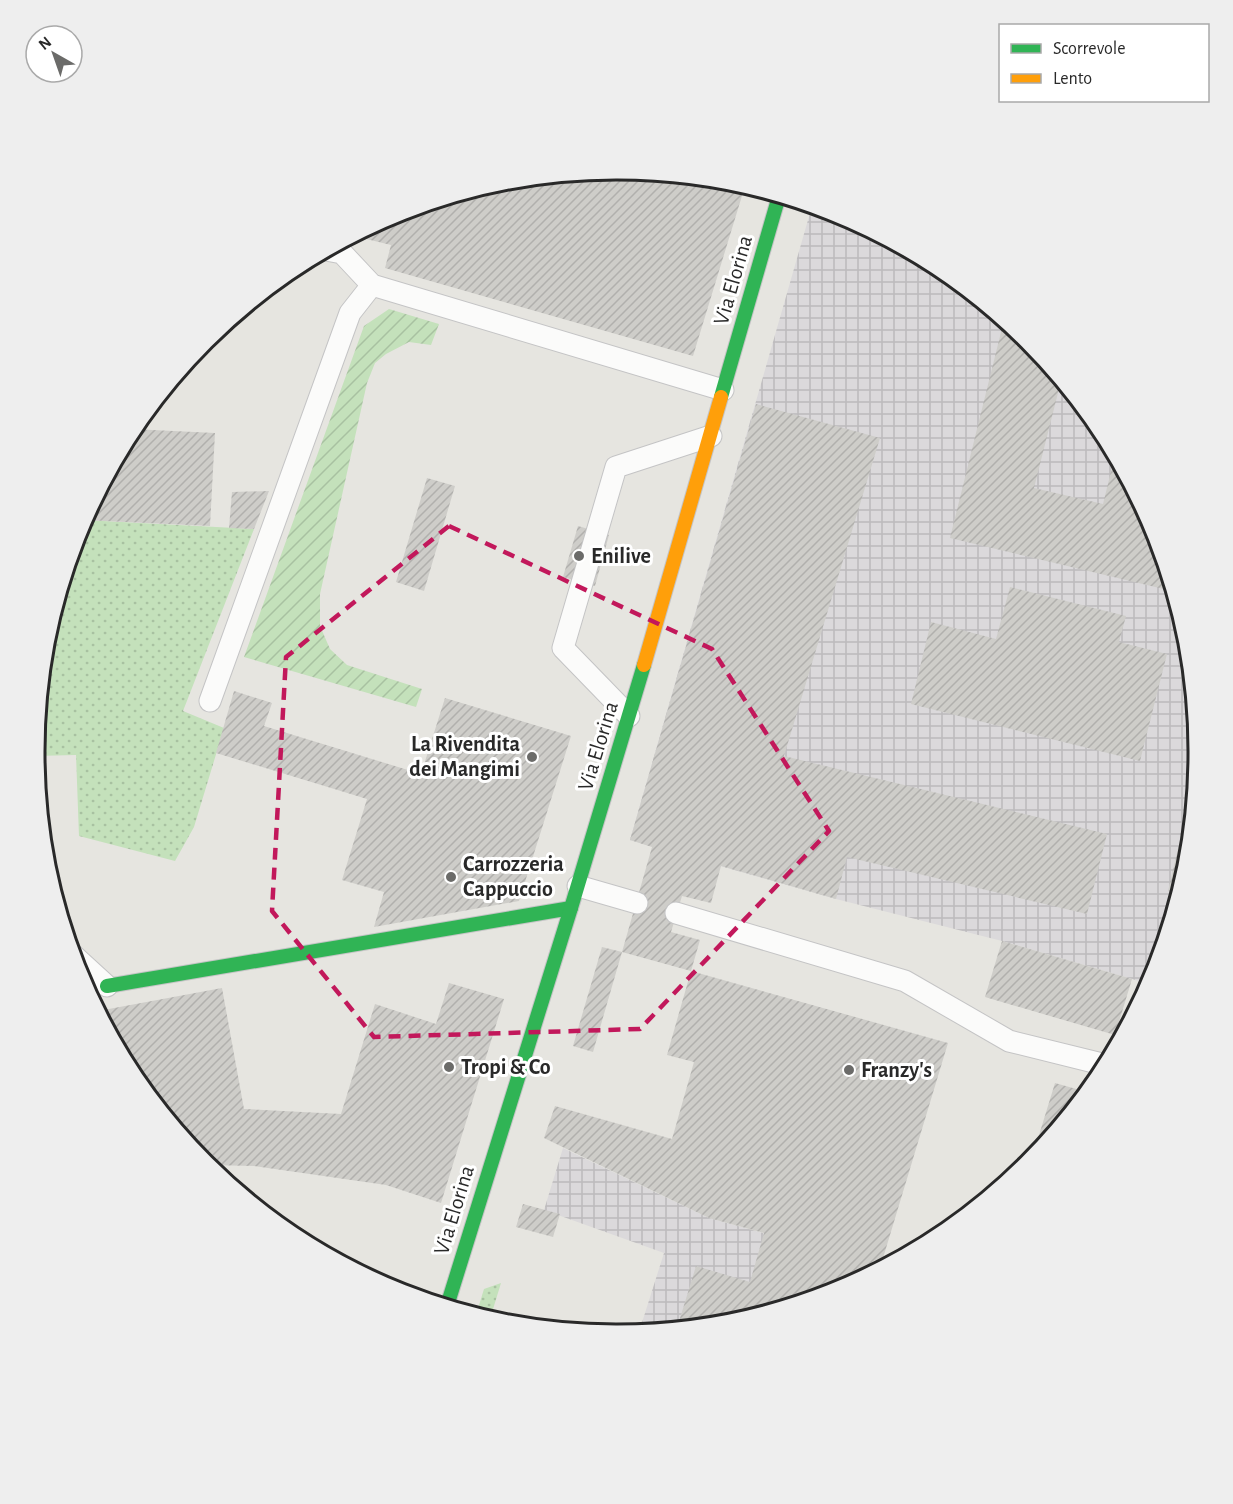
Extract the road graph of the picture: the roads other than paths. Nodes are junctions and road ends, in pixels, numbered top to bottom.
1 (777, 204) edge
2 (339, 252) edge
3 (372, 285) junction
4 (723, 390) junction
5 (711, 436) junction
6 (210, 701) dead end
7 (629, 716) junction
8 (578, 886) junction
9 (637, 903) dead end
10 (571, 908) junction
11 (676, 913) dead end
12 (88, 969) edge
13 (107, 986) joint
14 (1096, 1063) edge
15 (449, 1298) edge

1 - 4 main road, Via Elorina
2 - 3 lane
3 - 4 lane
3 - 6 lane
4 - 5 main road, Via Elorina
5 - 7 main road, Via Elorina
5 - 7 lane
7 - 8 main road, Via Elorina
8 - 9 lane
8 - 10 main road, Via Elorina
10 - 13 main road
10 - 15 main road, Via Elorina
11 - 14 lane
12 - 13 lane

